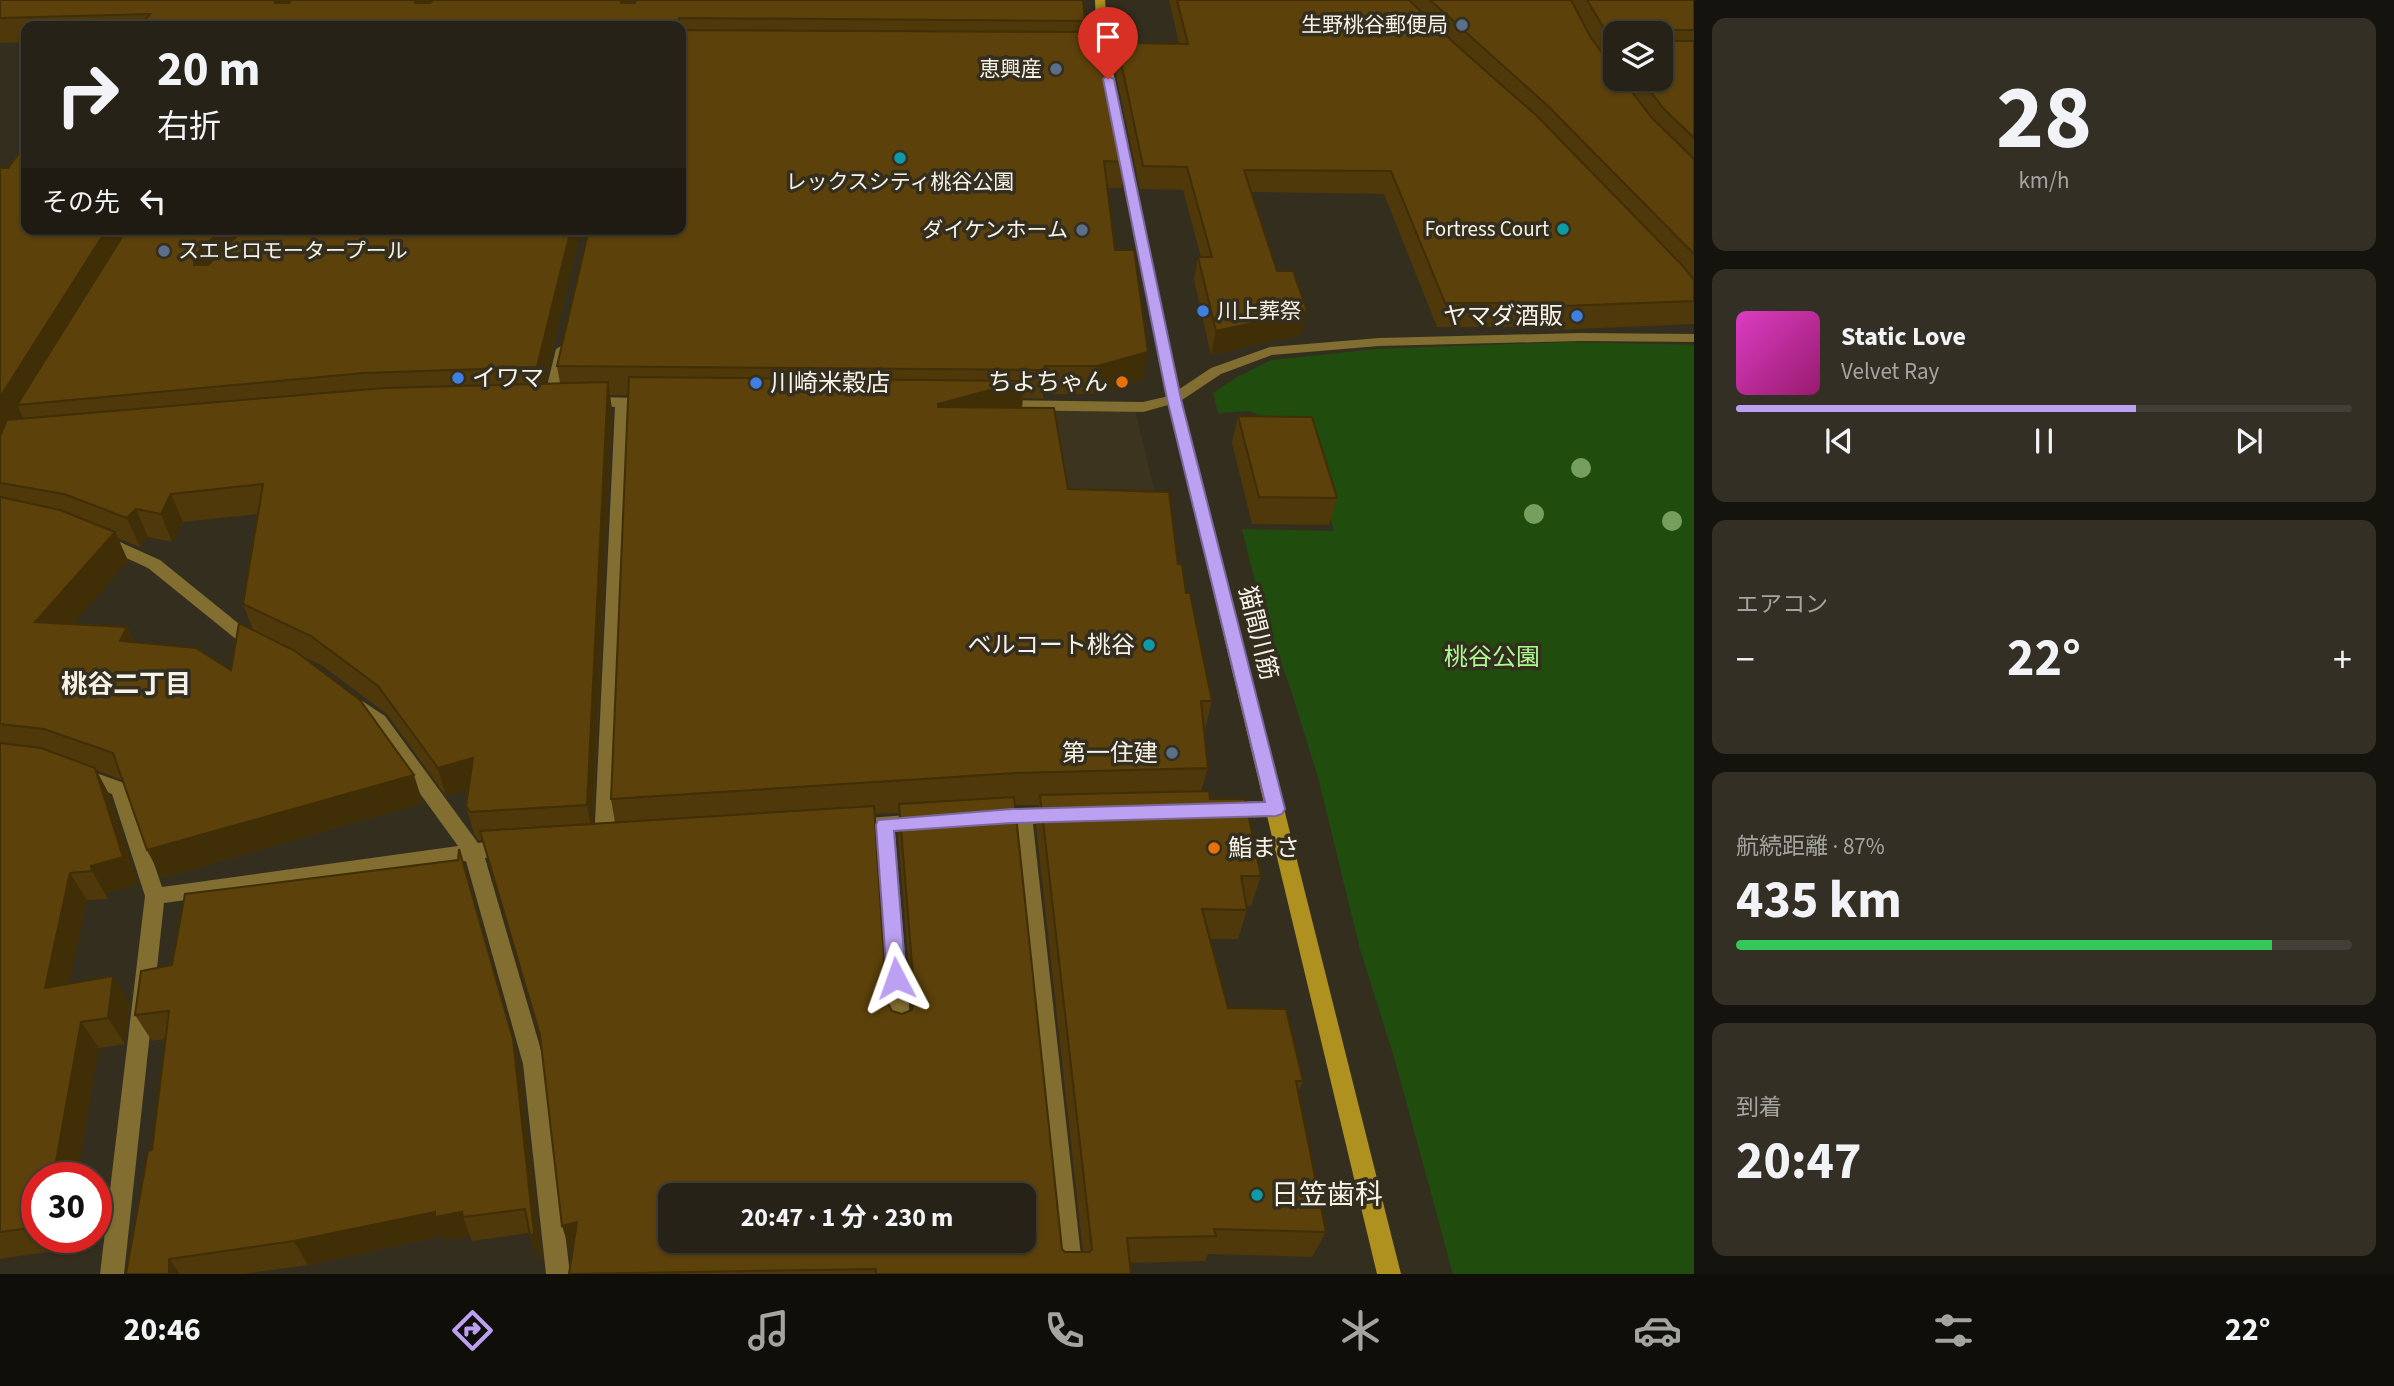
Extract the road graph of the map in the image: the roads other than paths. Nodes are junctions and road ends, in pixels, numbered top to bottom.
1 (1100, 0) edge
2 (566, 337) edge
3 (1694, 338) edge
4 (1174, 399) junction
5 (624, 403) junction
6 (664, 403) edge
7 (979, 405) edge
8 (89, 535) edge
9 (270, 650) edge
10 (335, 688) edge
11 (59, 767) edge
12 (1276, 809) junction
13 (1209, 811) edge
14 (1075, 815) edge
15 (1022, 816) junction
16 (974, 819) edge
17 (935, 821) edge
18 (885, 825) junction
19 (831, 828) edge
20 (579, 844) edge
21 (530, 846) edge
22 (473, 852) junction
23 (155, 896) junction
24 (900, 1030) edge
25 (112, 1274) edge
26 (558, 1274) edge
27 (1070, 1274) edge
28 (1389, 1274) edge

1 - 4 street, 猫間川筋
2 - 5 street
3 - 4 street
4 - 7 street
4 - 12 street, 猫間川筋
5 - 6 street
5 - 20 street
8 - 9 street
10 - 22 street
11 - 23 street
12 - 13 street
12 - 28 street, 猫間川筋
14 - 15 street
15 - 16 street
15 - 27 street
17 - 18 street
18 - 19 street
18 - 24 street
21 - 22 street
22 - 23 street
22 - 26 street
23 - 25 street

